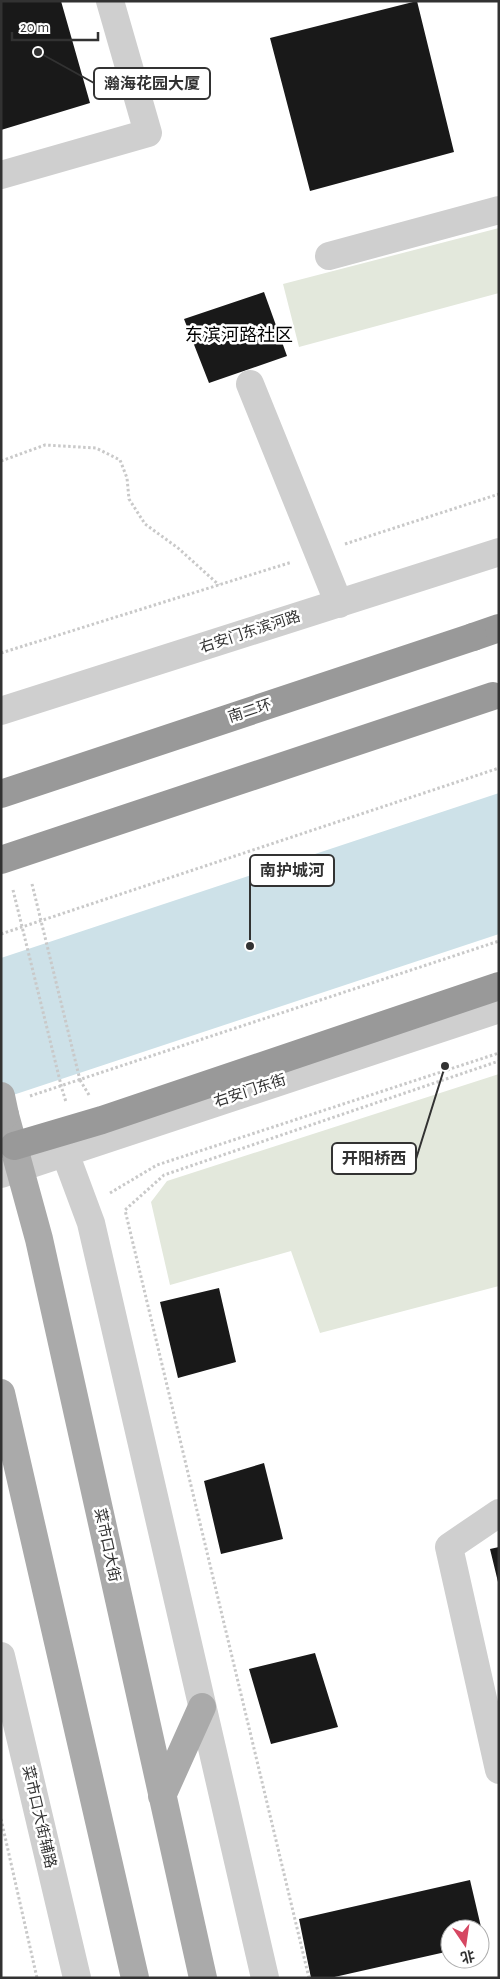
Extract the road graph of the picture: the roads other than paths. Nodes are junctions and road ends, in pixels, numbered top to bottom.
1 (110, 1) edge
2 (1, 175) edge
3 (499, 210) edge
4 (330, 256) dead end
5 (250, 384) dead end
6 (499, 552) edge
7 (339, 604) junction
8 (499, 628) edge
9 (497, 695) edge
10 (1, 711) edge
11 (1, 794) edge
12 (1, 860) edge
13 (499, 986) edge
14 (499, 1009) edge
15 (3, 1106) edge
16 (65, 1153) junction
17 (12, 1163) edge
18 (1, 1393) edge
19 (16, 1456) junction
20 (1, 1487) edge
21 (499, 1513) edge
22 (1, 1656) edge
23 (202, 1707) junction
24 (499, 1770) edge
25 (162, 1796) junction
26 (77, 1978) edge
27 (135, 1978) edge
28 (202, 1978) edge
29 (265, 1978) edge

1 - 2 street
3 - 4 street
5 - 7 street
6 - 7 street, 右安门东滨河路
7 - 10 street, 右安门东滨河路
8 - 11 highway, 南二环, bridge
9 - 12 highway, bridge
13 - 17 highway
14 - 16 street, 右安门东街
15 - 17 main road, 菜市口大街
16 - 17 street, 右安门东街
16 - 23 street
17 - 25 main road, 菜市口大街
18 - 19 main road
19 - 20 main road
19 - 27 main road
21 - 24 street
22 - 26 street, 菜市口大街辅路
23 - 25 main road
23 - 29 street
25 - 28 main road, 菜市口大街

